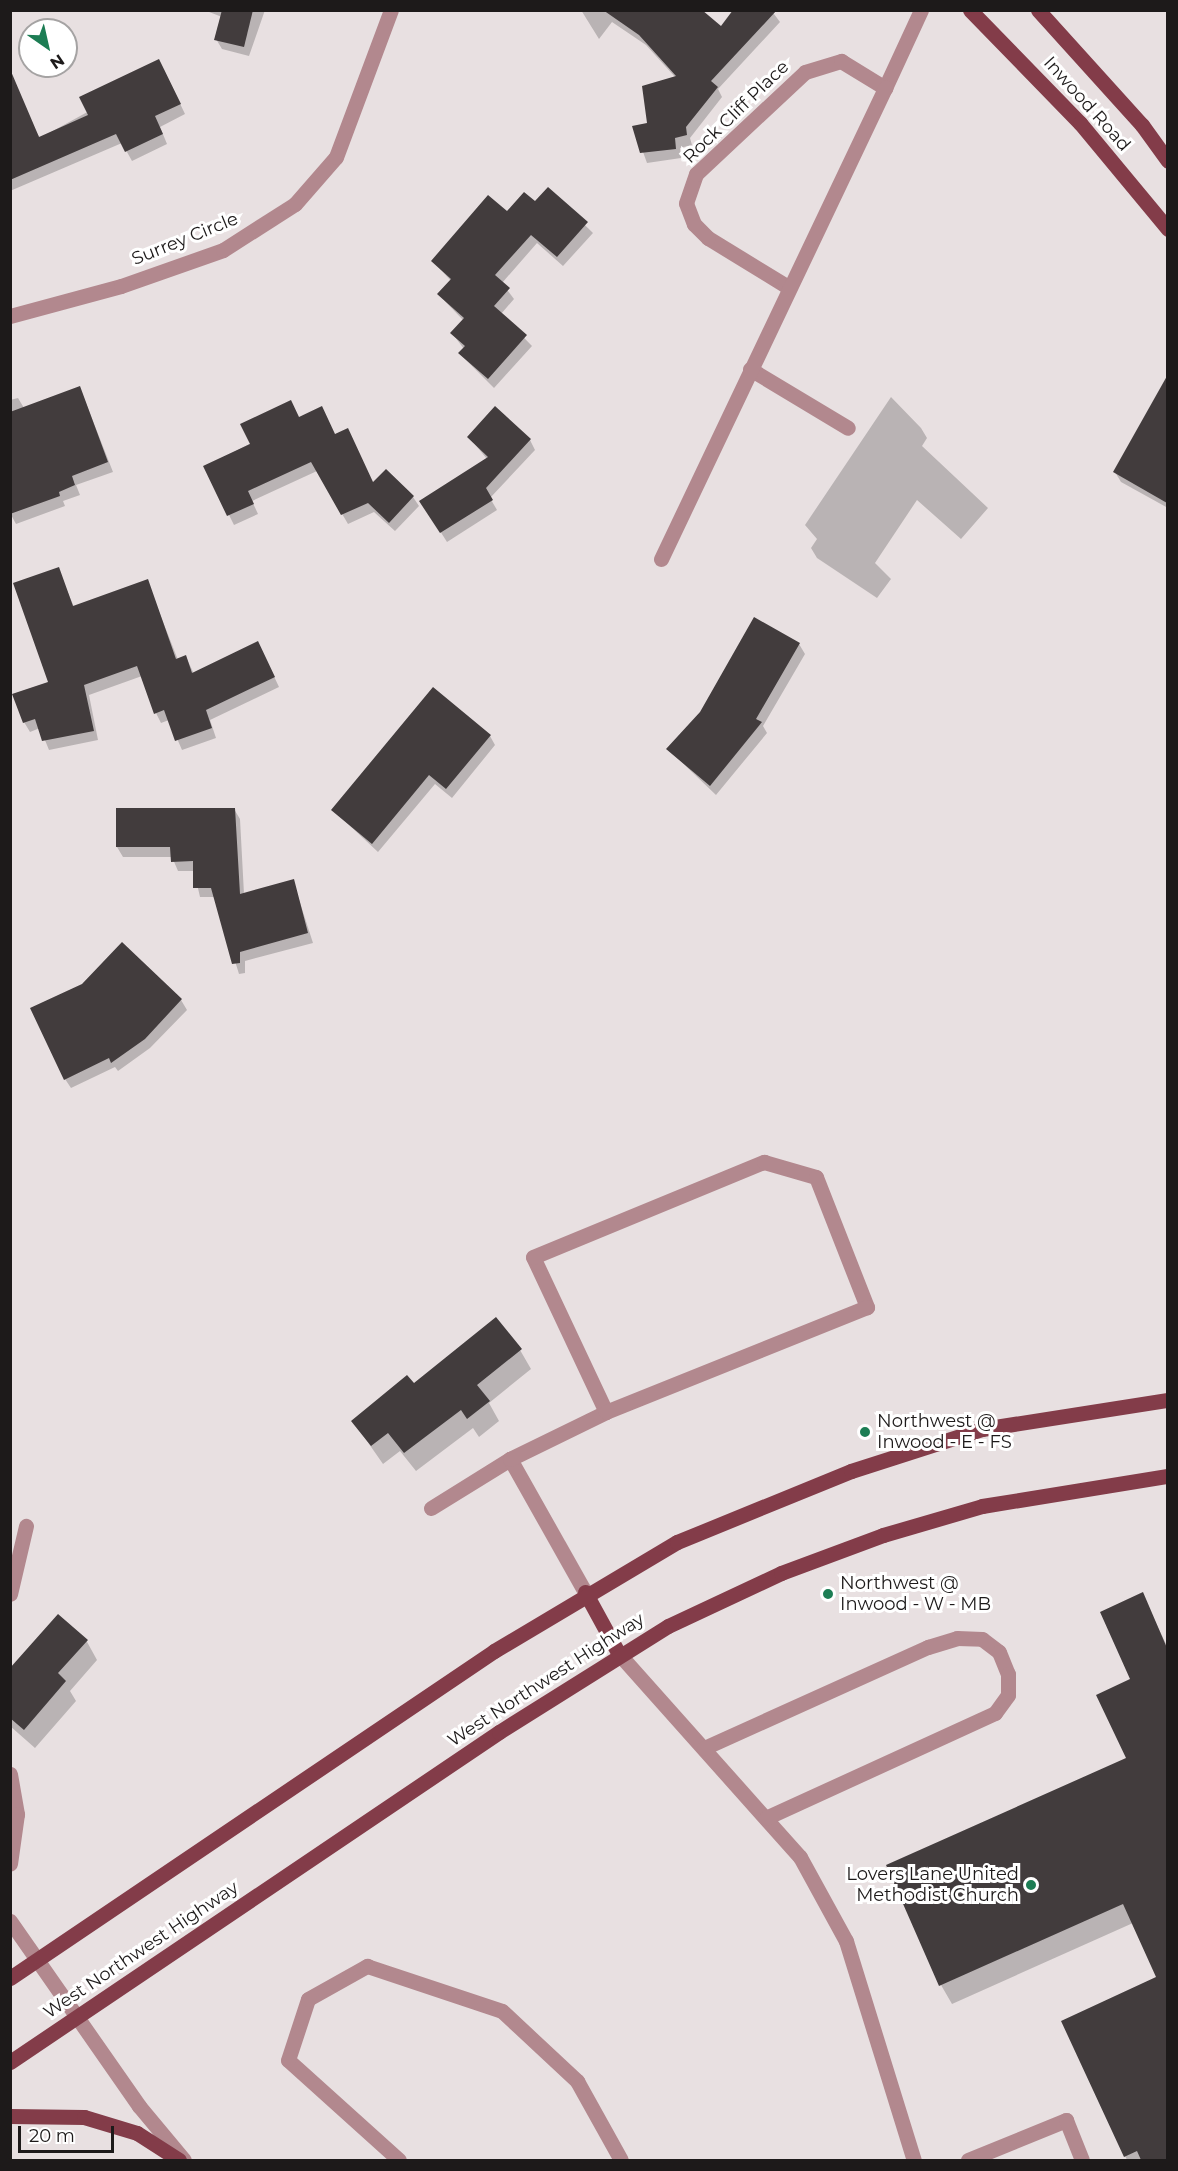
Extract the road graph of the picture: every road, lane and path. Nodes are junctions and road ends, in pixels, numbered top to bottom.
1 (391, 10) edge
2 (921, 10) edge
3 (970, 10) edge
4 (1038, 10) edge
5 (885, 88) junction
6 (1167, 161) edge
7 (1167, 229) edge
8 (788, 287) junction
9 (10, 316) edge
10 (750, 369) junction
11 (848, 428) dead end
12 (661, 559) dead end
13 (1167, 1400) edge
14 (606, 1412) junction
15 (510, 1459) junction
16 (1167, 1476) edge
17 (431, 1508) dead end
18 (26, 1526) dead end
19 (585, 1592) junction
20 (10, 1594) edge
21 (619, 1654) junction
22 (704, 1748) junction
23 (10, 1774) edge
24 (766, 1818) junction
25 (10, 1864) edge
26 (10, 1922) edge
27 (37, 1959) junction
28 (10, 1978) edge
29 (76, 2018) junction
30 (10, 2062) edge
31 (10, 2116) edge
32 (179, 2160) edge
33 (184, 2160) edge
34 (399, 2160) edge
35 (621, 2160) edge
36 (914, 2160) edge
37 (968, 2160) edge
38 (1082, 2160) edge

1 - 9 street, Surrey Circle
2 - 5 street
3 - 7 main road, Inwood Road
4 - 6 main road, Inwood Road
5 - 8 street
5 - 8 street, Rock Cliff Place
8 - 10 street
10 - 11 street
10 - 12 street
13 - 19 main road
14 - 14 street
14 - 15 street
15 - 17 street
15 - 19 street
16 - 21 main road, West Northwest Highway
18 - 20 street
19 - 21 main road
19 - 27 main road
21 - 22 street
21 - 29 main road, West Northwest Highway
22 - 24 street
22 - 24 street
23 - 25 street
24 - 36 street
26 - 27 street
27 - 28 main road
27 - 29 street
29 - 30 main road, West Northwest Highway
29 - 33 street
31 - 32 main road
34 - 35 street
37 - 38 street

